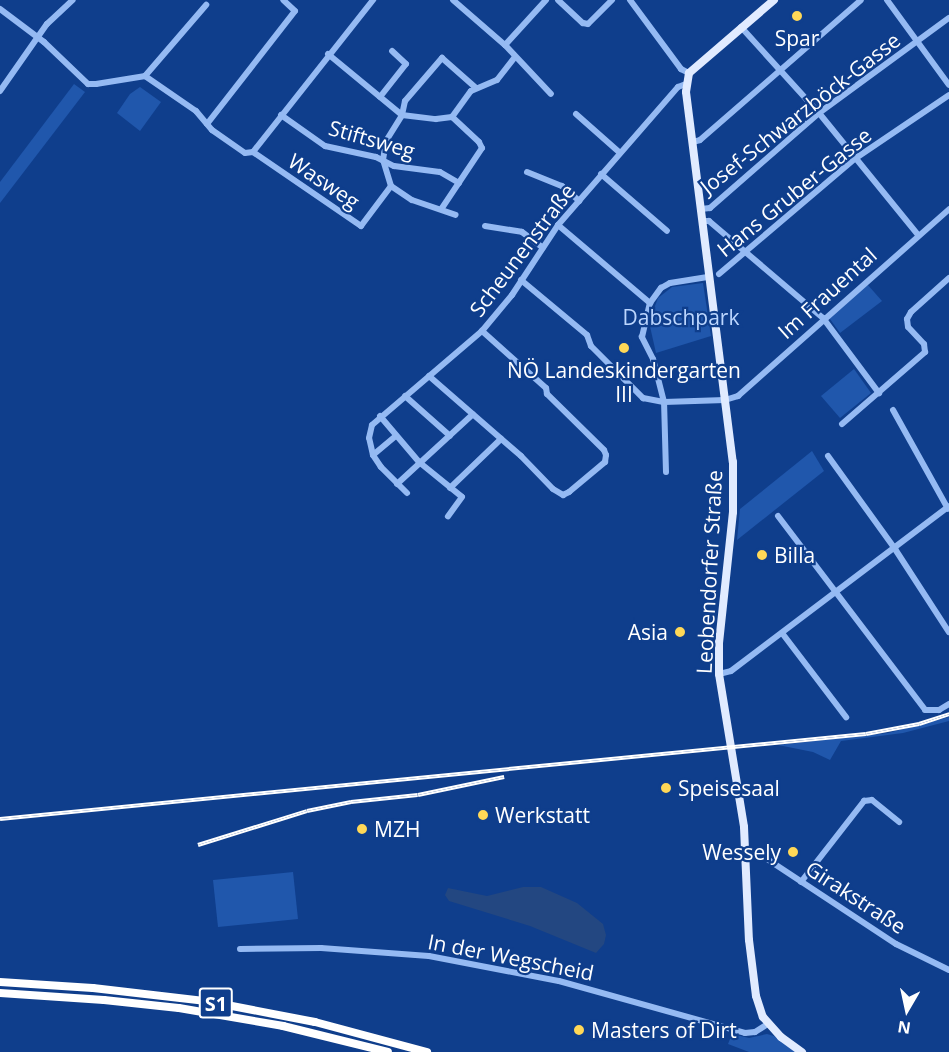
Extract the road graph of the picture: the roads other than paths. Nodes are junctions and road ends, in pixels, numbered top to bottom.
1 (3, 0) edge
2 (73, 0) edge
3 (283, 0) edge
4 (373, 0) edge
5 (453, 0) edge
6 (546, 0) edge
7 (558, 0) edge
8 (612, 0) edge
9 (630, 0) edge
10 (861, 0) edge
11 (887, 0) edge
12 (770, 1) edge
13 (206, 5) dead end
14 (0, 7) edge
15 (949, 18) edge
16 (741, 27) junction
17 (38, 38) junction
18 (918, 40) junction
19 (505, 45) junction
20 (392, 51) dead end
21 (328, 54) junction
22 (515, 57) junction
23 (780, 69) junction
24 (689, 73) junction
25 (145, 76) junction
26 (686, 84) junction
27 (949, 85) edge
28 (476, 88) junction
29 (0, 91) edge
30 (551, 94) dead end
31 (949, 95) edge
32 (380, 97) junction
33 (819, 113) junction
34 (576, 114) dead end
35 (281, 115) junction
36 (402, 115) junction
37 (452, 117) junction
38 (207, 124) junction
39 (693, 142) junction
40 (253, 152) junction
41 (620, 152) junction
42 (856, 158) junction
43 (383, 160) junction
44 (527, 172) dead end
45 (601, 174) junction
46 (459, 183) junction
47 (391, 186) junction
48 (579, 201) junction
49 (442, 208) junction
50 (701, 208) junction
51 (949, 209) edge
52 (456, 215) dead end
53 (703, 221) junction
54 (558, 225) junction
55 (485, 226) dead end
56 (667, 231) dead end
57 (918, 235) junction
58 (543, 248) junction
59 (746, 254) junction
60 (719, 274) dead end
61 (708, 277) junction
62 (949, 278) edge
63 (522, 280) junction
64 (650, 303) junction
65 (823, 318) junction
66 (482, 331) junction
67 (429, 376) junction
68 (879, 393) junction
69 (405, 396) junction
70 (725, 400) junction
71 (663, 402) junction
72 (893, 410) dead end
73 (474, 414) junction
74 (380, 416) junction
75 (842, 424) dead end
76 (396, 436) junction
77 (450, 436) junction
78 (501, 439) junction
79 (373, 455) junction
80 (828, 456) dead end
81 (419, 462) junction
82 (666, 472) dead end
83 (397, 484) junction
84 (450, 488) junction
85 (407, 493) dead end
86 (948, 508) edge
87 (448, 516) dead end
88 (778, 516) dead end
89 (895, 549) junction
90 (836, 592) junction
91 (949, 632) edge
92 (782, 633) junction
93 (719, 674) junction
94 (949, 704) edge
95 (846, 717) dead end
96 (899, 822) dead end
97 (745, 852) junction
98 (801, 882) junction
99 (240, 949) dead end
100 (949, 970) edge
101 (0, 982) edge
102 (0, 993) edge
103 (768, 1024) junction
104 (388, 1052) edge
105 (428, 1052) edge
106 (802, 1052) edge

1 - 14 street
2 - 17 street
3 - 38 street
4 - 21 street
5 - 19 street
6 - 19 street
7 - 8 street
9 - 24 street
10 - 23 street
11 - 18 street
12 - 16 main road
13 - 25 street
14 - 17 street
15 - 18 street, Josef-Schwarzböck-Gasse
16 - 23 street
16 - 24 main road
17 - 25 street
17 - 29 street
18 - 27 street
18 - 33 street, Josef-Schwarzböck-Gasse
19 - 22 street
20 - 32 street
21 - 32 street
21 - 35 street
22 - 28 street
22 - 30 street
23 - 33 street
23 - 39 street
24 - 26 main road, Leobendorfer Straße
25 - 38 street
26 - 39 main road, Leobendorfer Straße
26 - 41 street, Scheunenstraße
28 - 36 street
28 - 37 street
31 - 42 street, Hans Gruber-Gasse
32 - 36 street
33 - 42 street
33 - 50 street, Josef-Schwarzböck-Gasse
34 - 41 street
35 - 40 street
35 - 43 street, Stiftsweg
36 - 37 street
36 - 43 street
37 - 46 street
38 - 40 street
39 - 50 main road, Leobendorfer Straße
40 - 47 street, Wasweg
41 - 45 street, Scheunenstraße
42 - 57 street
42 - 59 street, Hans Gruber-Gasse
43 - 46 street, Stiftsweg
43 - 47 street, Wasweg
44 - 48 street
45 - 48 street, Scheunenstraße
45 - 56 street
46 - 49 street
47 - 49 street
48 - 54 street, Scheunenstraße
49 - 52 street
50 - 53 main road, Leobendorfer Straße
51 - 57 street, Im Frauental
53 - 59 street
53 - 61 main road, Leobendorfer Straße
54 - 58 street, Scheunenstraße
54 - 64 street
55 - 58 street
57 - 65 street, Im Frauental
58 - 63 street, Scheunenstraße
59 - 60 street, Hans Gruber-Gasse
59 - 65 street
61 - 64 street
61 - 70 main road, Leobendorfer Straße
62 - 68 street
63 - 66 street, Scheunenstraße
63 - 71 street
64 - 71 street
65 - 68 street
65 - 70 street, Im Frauental
66 - 67 street, Scheunenstraße
66 - 78 street
67 - 69 street, Scheunenstraße
67 - 73 street
68 - 75 street
69 - 74 street, Scheunenstraße
69 - 77 street
70 - 71 street
70 - 93 main road, Leobendorfer Straße
71 - 82 street
72 - 86 street
73 - 77 street
73 - 78 street
74 - 76 street
74 - 79 street, Scheunenstraße
76 - 79 street
76 - 81 street
77 - 81 street
78 - 84 street
79 - 83 street
80 - 89 street
81 - 83 street
81 - 84 street
83 - 85 street
84 - 87 street
86 - 89 street
88 - 90 street
89 - 90 street
89 - 91 street
90 - 92 street
90 - 94 street
92 - 93 street
92 - 95 street
93 - 97 main road, Leobendorfer Straße
96 - 98 street
97 - 98 street, Girakstraße
97 - 103 main road, Leobendorfer Straße
98 - 100 street, Girakstraße
99 - 103 street, In der Wegscheid
101 - 105 highway, S1
102 - 104 highway, S1
103 - 106 main road

